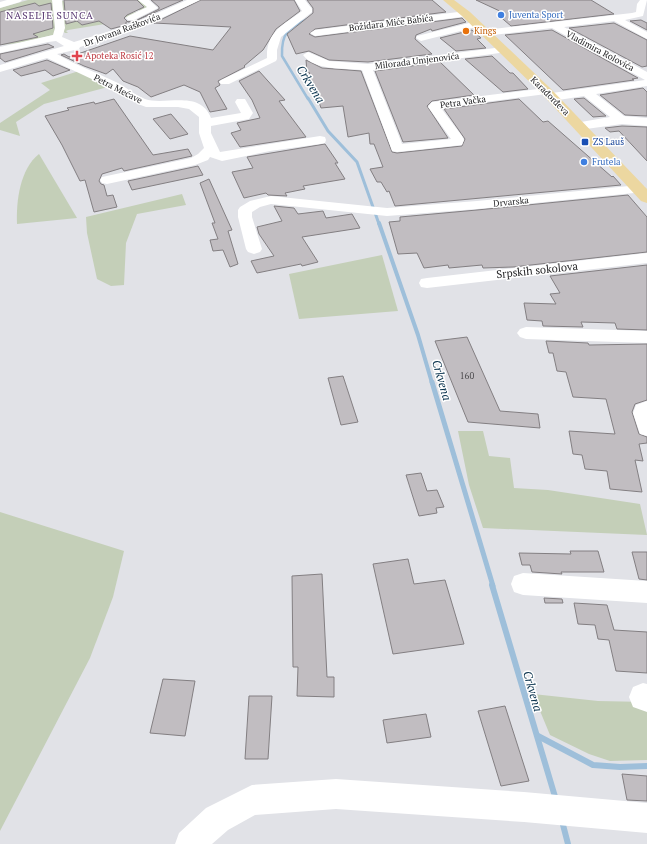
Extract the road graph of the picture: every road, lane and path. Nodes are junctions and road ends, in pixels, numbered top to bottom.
1 (17, 0) edge
2 (57, 0) edge
3 (143, 0) edge
4 (195, 0) edge
5 (300, 0) edge
6 (448, 0) edge
7 (640, 2) edge
8 (0, 5) edge
9 (466, 14) junction
10 (615, 18) junction
11 (553, 25) junction
12 (481, 28) junction
13 (315, 33) dead end
14 (647, 36) edge
15 (57, 38) junction
16 (421, 38) dead end
17 (18, 45) junction
18 (71, 45) junction
19 (0, 46) edge
20 (0, 50) edge
21 (503, 50) junction
22 (49, 54) junction
23 (308, 55) dead end
24 (368, 67) junction
25 (0, 69) edge
26 (647, 77) edge
27 (225, 82) dead end
28 (647, 82) edge
29 (585, 92) junction
30 (549, 94) junction
31 (241, 102) dead end
32 (620, 120) junction
33 (647, 122) edge
34 (205, 123) junction
35 (579, 126) junction
36 (320, 140) dead end
37 (397, 148) joint
38 (211, 149) junction
39 (107, 180) dead end
40 (643, 193) edge
41 (254, 249) dead end
42 (647, 258) edge
43 (427, 283) dead end
44 (526, 333) dead end
45 (647, 337) edge
46 (647, 408) edge
47 (647, 428) edge
48 (523, 584) dead end
49 (647, 592) edge
50 (647, 818) edge
51 (190, 844) edge

1 - 8 street
2 - 15 street
3 - 18 street
4 - 18 street, Dr Jovana Raškovića
5 - 27 street
6 - 9 main road, Karađorđeva
7 - 10 street, Vladimira Rolovića
9 - 12 main road, Karađorđeva
9 - 13 street, Božidara Miće Babića
10 - 11 street, Vladimira Rolovića
10 - 14 street
11 - 12 street, Vladimira Rolovića
11 - 26 street, Vladimira Rolovića
12 - 16 street, Vladimira Rolovića
12 - 21 main road, Karađorđeva
15 - 17 street
15 - 18 street
17 - 19 street
17 - 20 street
18 - 22 street, Dr Jovana Raškovića
21 - 24 street, Milorada Umjenovića
21 - 30 main road, Karađorđeva
22 - 25 street, Dr Jovana Raškovića
22 - 34 street, Petra Mećave
23 - 24 street
24 - 37 street, Milorada Umjenovića
28 - 29 street, Vladimira Rolovića
29 - 30 street, Vladimira Rolovića
29 - 32 street
30 - 35 main road, Karađorđeva
30 - 37 street, Petra Vačka
31 - 34 street
32 - 33 street
32 - 35 street
34 - 38 street, Petra Mećave
35 - 40 main road, Karađorđeva
36 - 38 street
38 - 39 street
40 - 41 street, Drvarska
42 - 43 street, Srpskih sokolova
44 - 45 street
46 - 47 street
48 - 49 street
50 - 51 street

